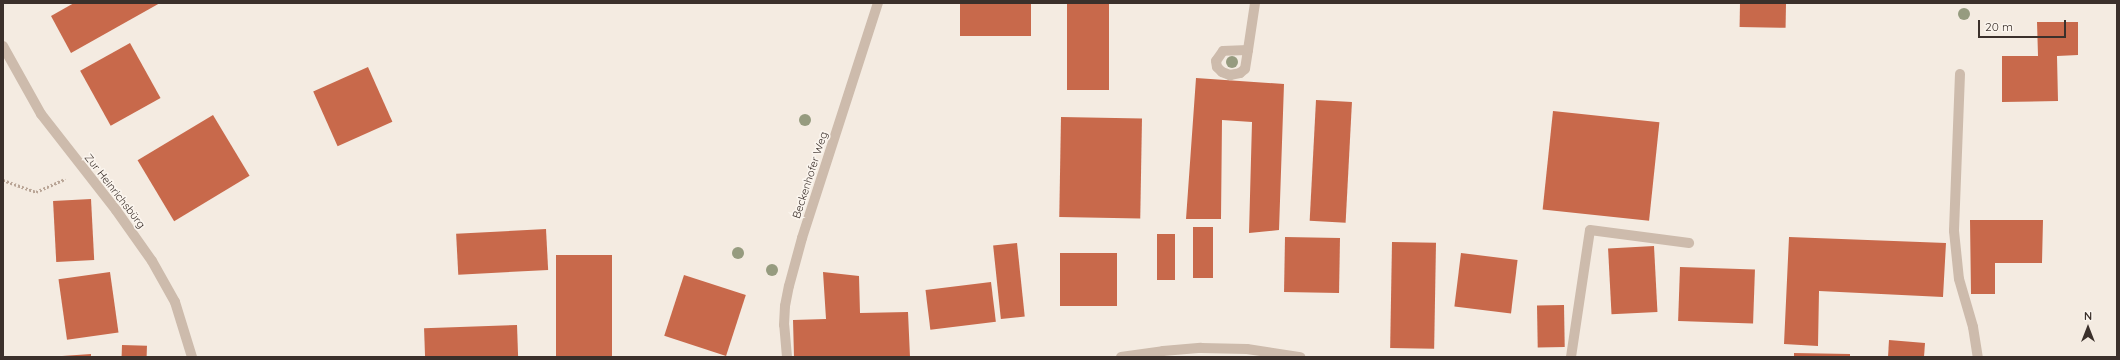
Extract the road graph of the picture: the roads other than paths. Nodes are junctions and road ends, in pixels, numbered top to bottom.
1 (878, 3) edge
2 (1255, 3) edge
3 (3, 46) edge
4 (1248, 50) dead end
5 (1960, 74) dead end
6 (1689, 243) dead end
7 (192, 357) edge
8 (787, 357) edge
9 (1121, 357) edge
10 (1300, 357) edge
11 (1571, 357) edge
12 (1978, 357) edge

1 - 8 street, Beckenhofer Weg
2 - 4 street
3 - 7 street, Zur Heinrichsbürg
5 - 12 street
6 - 11 street
9 - 10 street

